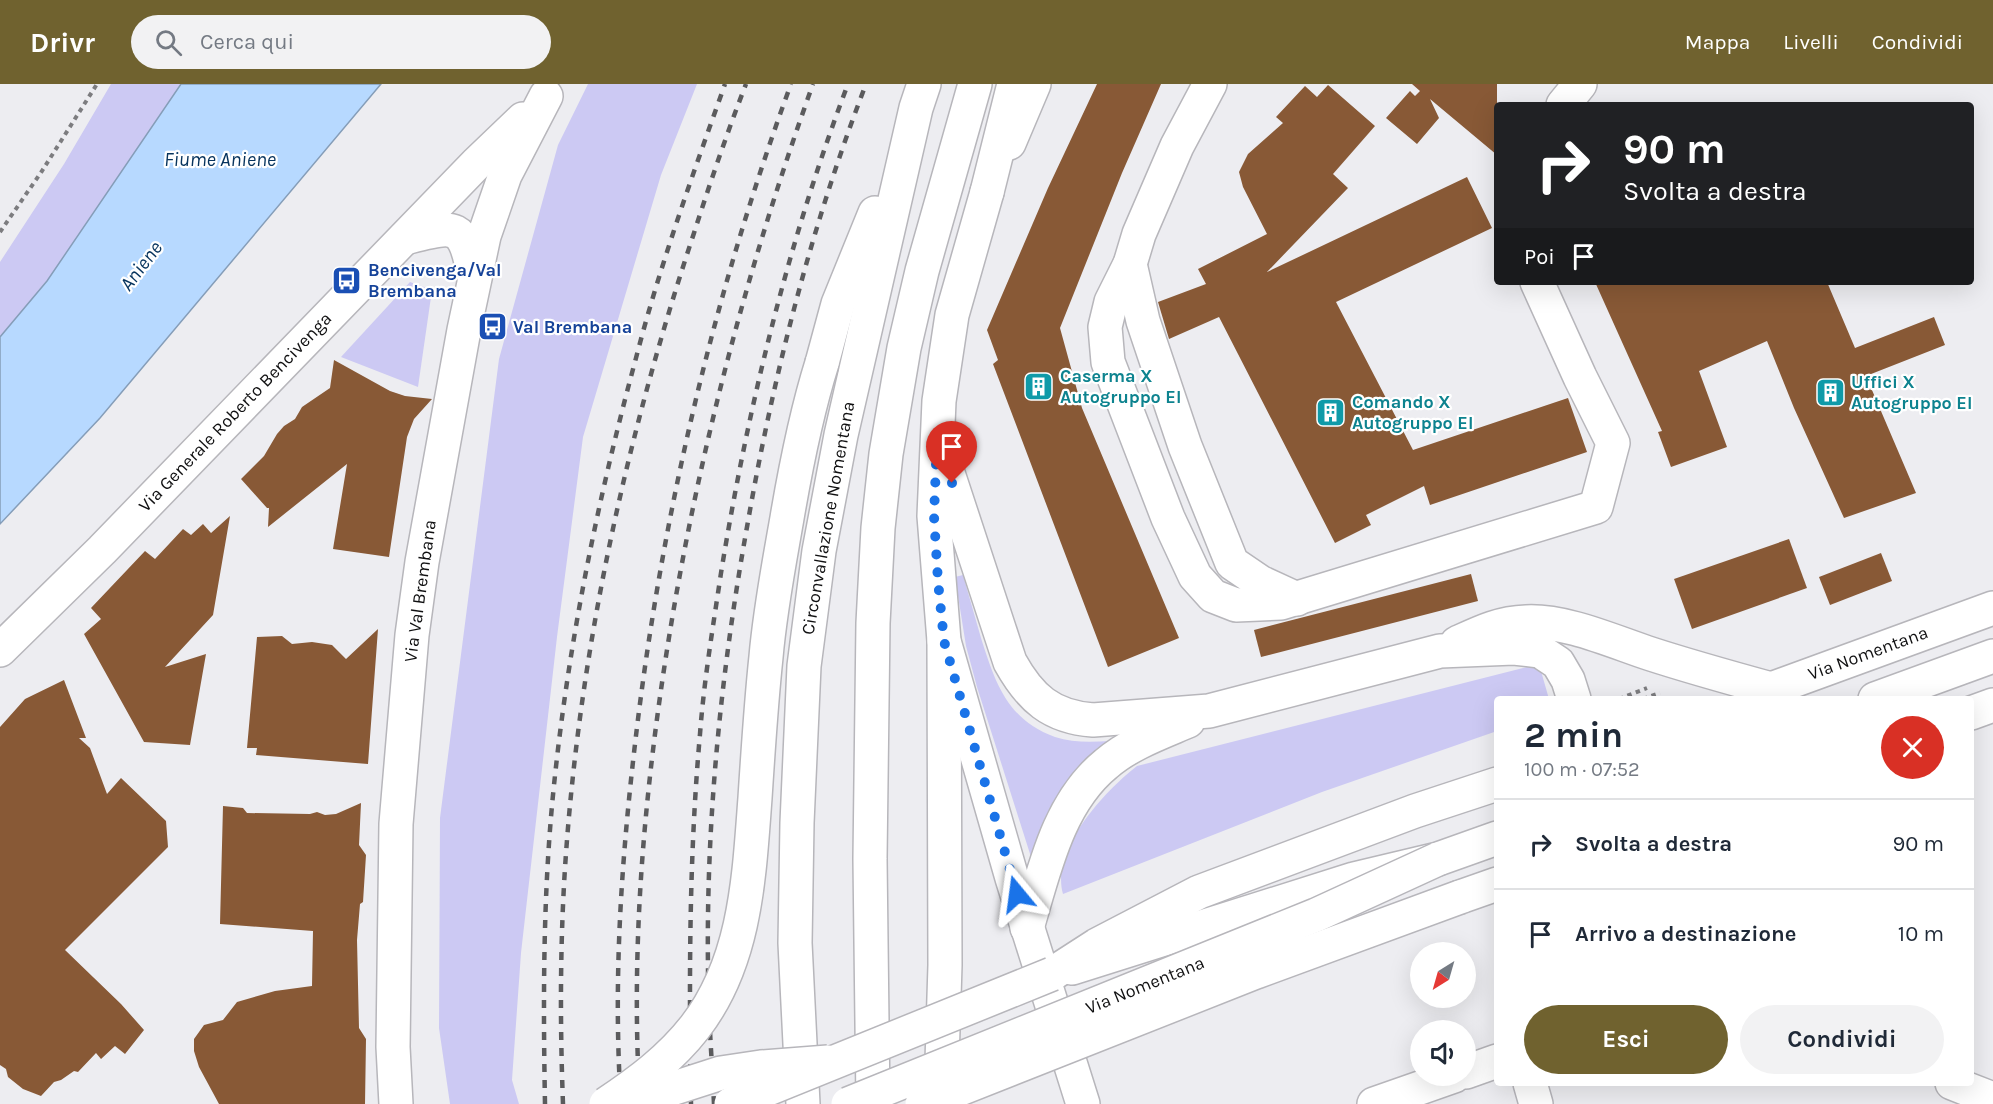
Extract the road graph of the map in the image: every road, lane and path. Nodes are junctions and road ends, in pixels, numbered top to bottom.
1 (97, 84) edge
2 (975, 84) edge
3 (1014, 84) edge
4 (1034, 84) edge
5 (1210, 84) edge
6 (1580, 84) edge
7 (551, 90) edge
8 (920, 96) edge
9 (1565, 102) edge
10 (987, 192) junction
11 (0, 232) edge
12 (405, 238) junction
13 (1130, 264) junction
14 (475, 282) junction
15 (1538, 285) edge
16 (937, 439) junction
17 (1297, 599) junction
18 (1993, 608) edge
19 (944, 641) junction
20 (0, 650) edge
21 (1440, 651) junction
22 (1993, 656) edge
23 (1757, 694) edge
24 (1573, 696) edge
25 (1883, 696) edge
26 (1993, 705) edge
27 (1209, 711) junction
28 (1974, 712) edge
29 (1494, 785) edge
30 (1494, 839) edge
31 (1438, 859) junction
32 (1494, 885) edge
33 (1027, 928) junction
34 (1052, 975) junction
35 (833, 1061) junction
36 (1494, 1061) edge
37 (1476, 1068) edge
38 (1426, 1086) edge
39 (1531, 1086) edge
40 (1960, 1086) edge
41 (1993, 1099) edge
42 (1085, 1102) edge
43 (396, 1104) edge
44 (606, 1104) edge
45 (626, 1104) edge
46 (730, 1104) edge
47 (803, 1104) edge
48 (848, 1104) edge
49 (873, 1104) edge
50 (922, 1104) edge
51 (940, 1104) edge
52 (1374, 1104) edge
53 (1536, 1104) edge

1 - 11 path
2 - 49 main road
3 - 10 main road
4 - 10 main road
5 - 13 main road
6 - 9 main road
7 - 12 main road, Via Generale Roberto Bencivenga
7 - 14 main road, Via Val Brembana
8 - 44 main road, bridge
8 - 47 main road, Circonvallazione Nomentana
10 - 16 main road
12 - 14 main road
12 - 20 main road, Via Generale Roberto Bencivenga
13 - 17 main road
13 - 17 main road
14 - 43 main road, Via Val Brembana
15 - 17 main road
16 - 19 main road
16 - 27 main road
18 - 23 main road, Via Nomentana
19 - 33 main road
19 - 51 main road
21 - 23 main road
21 - 24 main road
21 - 27 main road
22 - 25 main road
26 - 28 main road
27 - 33 main road
29 - 34 main road, Via Nomentana
30 - 31 main road, Via Nomentana
31 - 34 main road, Via Nomentana, bridge
31 - 48 main road, Via Nomentana, bridge
32 - 50 main road, Via Nomentana, bridge
33 - 42 main road
34 - 35 main road, Via Nomentana, bridge
35 - 45 main road, Via Nomentana, bridge
35 - 46 main road, Via Nomentana, bridge
36 - 37 main road
38 - 52 main road
39 - 53 main road
40 - 41 main road

